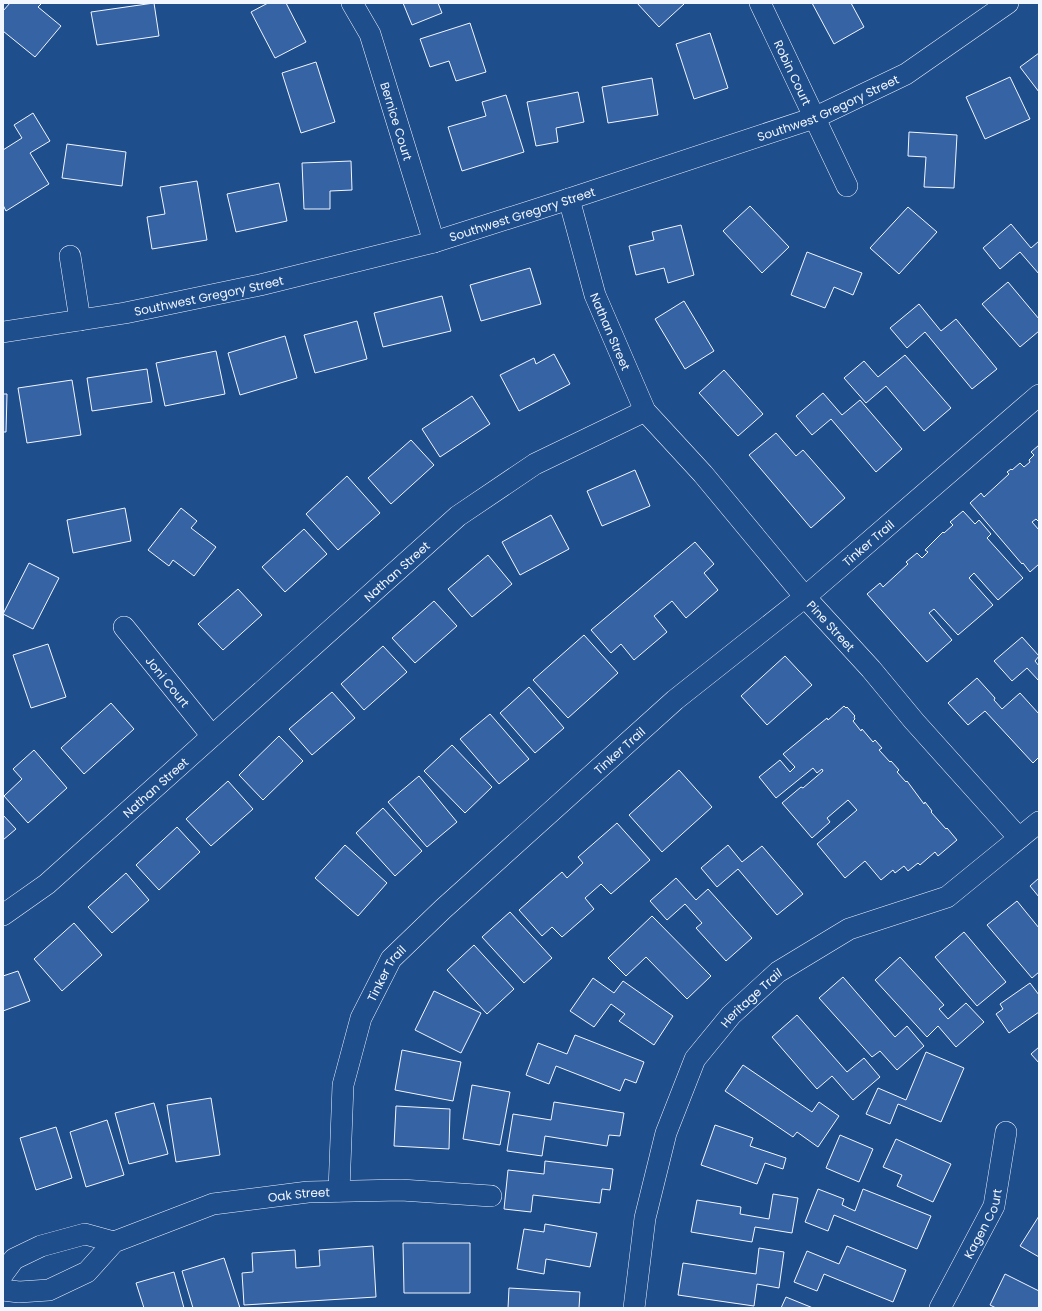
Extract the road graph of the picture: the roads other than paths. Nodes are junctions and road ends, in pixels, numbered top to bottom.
1 (352, 3) edge
2 (760, 3) edge
3 (1008, 3) edge
4 (814, 118) junction
5 (847, 186) dead end
6 (569, 199) junction
7 (434, 242) junction
8 (70, 256) dead end
9 (80, 320) junction
10 (3, 332) edge
11 (1039, 395) edge
12 (645, 411) junction
13 (805, 597) junction
14 (124, 627) dead end
15 (212, 736) junction
16 (1039, 822) edge
17 (1020, 838) junction
18 (3, 915) edge
19 (1006, 1132) dead end
20 (339, 1191) junction
21 (491, 1196) dead end
22 (114, 1242) junction
23 (3, 1274) edge
24 (3, 1290) edge
25 (634, 1308) edge
26 (940, 1308) edge

1 - 7 street, Bernice Court
2 - 4 street, Robin Court
3 - 4 street, Southwest Gregory Street
4 - 5 street, Robin Court
4 - 6 street, Southwest Gregory Street
6 - 7 street, Southwest Gregory Street
6 - 12 street, Nathan Street
7 - 9 street, Southwest Gregory Street
8 - 9 street
9 - 10 street, Southwest Gregory Street
11 - 13 street, Tinker Trail
12 - 13 street, Pine Street
12 - 15 street, Nathan Street
13 - 17 street, Pine Street
13 - 20 street, Tinker Trail
14 - 15 street, Joni Court
15 - 18 street, Nathan Street
16 - 17 street, Heritage Trail
17 - 25 street, Heritage Trail
19 - 26 street, Kagen Court
20 - 21 street, Oak Street
20 - 22 street, Oak Street
22 - 23 street
22 - 24 street, Oak Street

